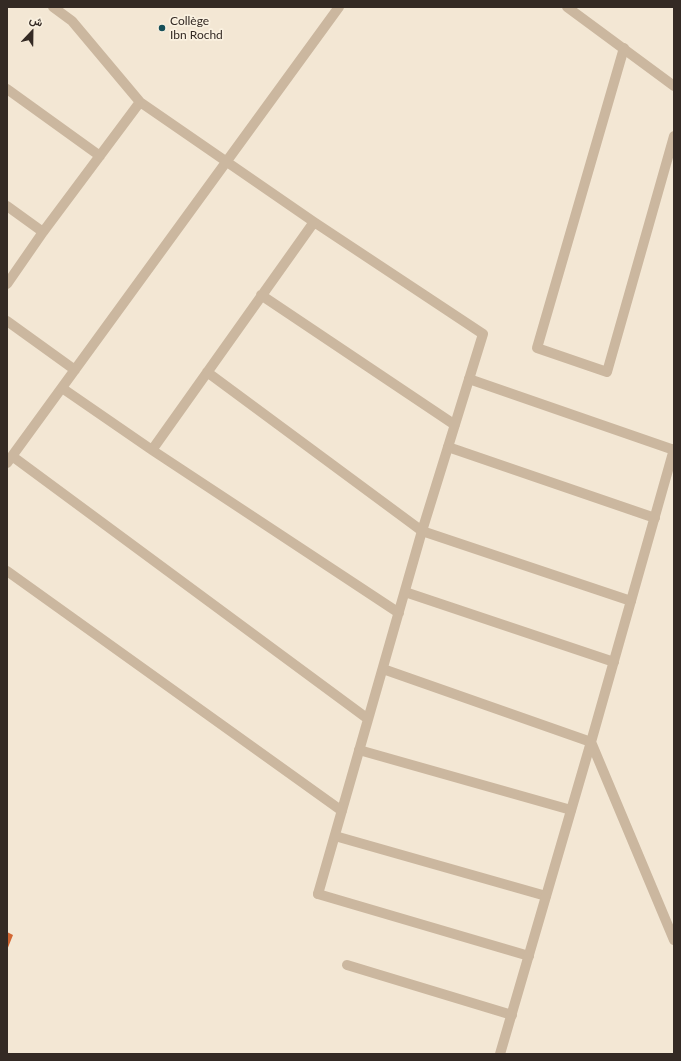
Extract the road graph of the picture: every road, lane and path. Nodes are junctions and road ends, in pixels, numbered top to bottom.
1 (53, 7) edge
2 (339, 7) edge
3 (567, 7) edge
4 (624, 48) junction
5 (674, 86) edge
6 (7, 89) edge
7 (140, 102) junction
8 (674, 136) edge
9 (100, 156) junction
10 (226, 162) junction
11 (7, 206) edge
12 (314, 222) junction
13 (42, 232) junction
14 (7, 284) edge
15 (261, 295) junction
16 (7, 321) edge
17 (75, 370) junction
18 (207, 372) junction
19 (469, 379) junction
20 (62, 388) junction
21 (455, 425) junction
22 (448, 447) junction
23 (152, 450) junction
24 (674, 450) edge
25 (10, 460) edge
26 (654, 518) junction
27 (422, 531) junction
28 (7, 571) edge
29 (405, 592) junction
30 (631, 601) junction
31 (399, 613) junction
32 (614, 662) junction
33 (383, 669) junction
34 (368, 719) junction
35 (591, 742) junction
36 (360, 750) junction
37 (571, 810) junction
38 (342, 811) junction
39 (335, 836) junction
40 (546, 896) junction
41 (674, 940) edge
42 (529, 956) junction
43 (347, 965) dead end
44 (512, 1015) junction
45 (500, 1054) edge

1 - 7 street
2 - 10 street
3 - 4 street
4 - 5 street
4 - 8 street
6 - 9 street
7 - 9 street
7 - 10 street
9 - 13 street
10 - 12 street
10 - 17 street
11 - 13 street
12 - 15 street
12 - 19 street
13 - 14 street
15 - 18 street
15 - 21 street
16 - 17 street
17 - 20 street
18 - 23 street
18 - 27 street
19 - 21 street
19 - 24 street
20 - 23 street
20 - 25 street
21 - 22 street
22 - 26 street
22 - 27 street
23 - 31 street
24 - 26 street
25 - 34 street
26 - 30 street
27 - 29 street
27 - 30 street
28 - 38 street
29 - 31 street
29 - 32 street
30 - 32 street
31 - 33 street
32 - 35 street
33 - 34 street
33 - 35 street
34 - 36 street
35 - 37 street
35 - 41 street
36 - 37 street
36 - 38 street
37 - 40 street
38 - 39 street
39 - 40 street
39 - 42 street
40 - 42 street
42 - 44 street
43 - 44 street
44 - 45 street

